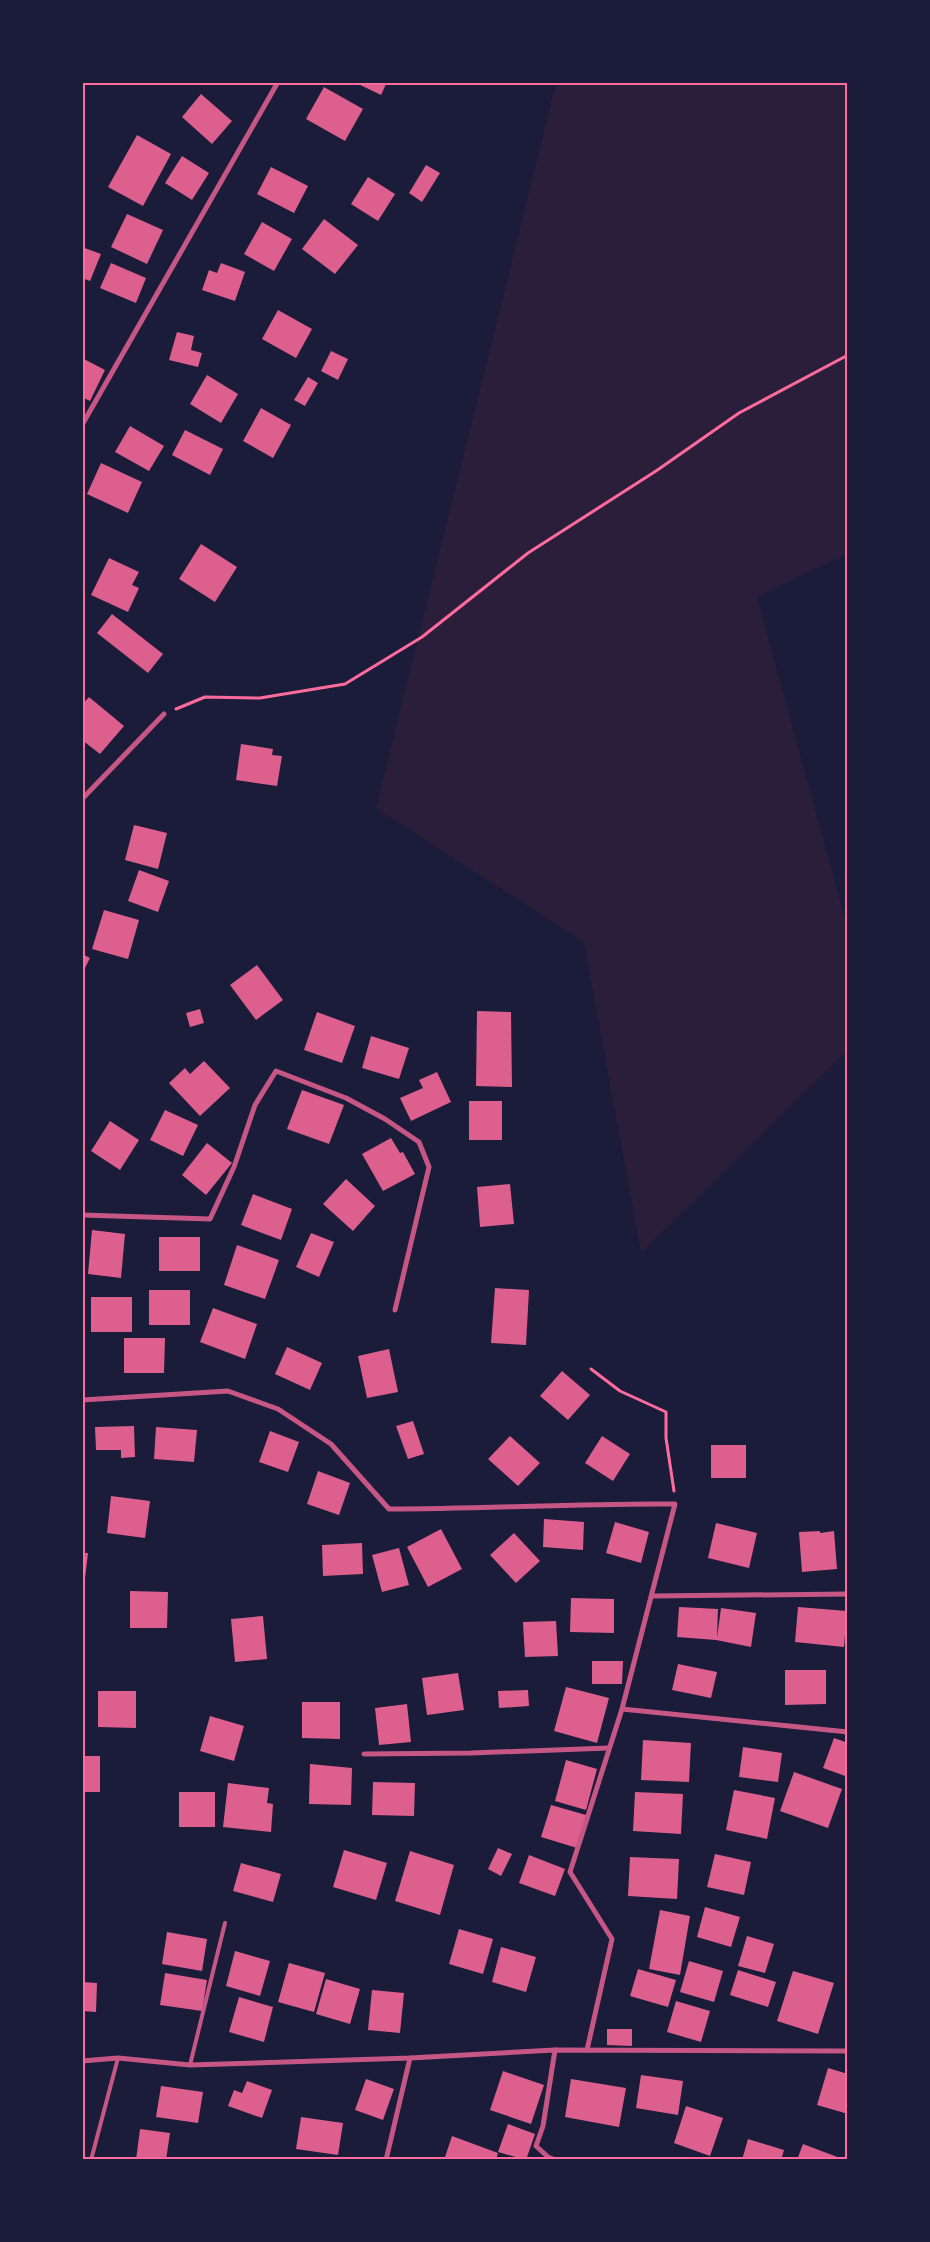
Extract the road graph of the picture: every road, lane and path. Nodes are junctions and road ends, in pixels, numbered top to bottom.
1 (278, 82) edge
2 (848, 355) edge
3 (82, 425) edge
4 (164, 714) joint
5 (82, 799) edge
6 (82, 1216) edge
7 (395, 1310) dead end
8 (591, 1369) dead end
9 (82, 1400) edge
10 (675, 1504) junction
11 (848, 1594) edge
12 (652, 1596) junction
13 (622, 1709) junction
14 (848, 1732) edge
15 (609, 1748) junction
16 (364, 1754) dead end
17 (225, 1923) dead end
18 (555, 2050) junction
19 (587, 2050) junction
20 (848, 2051) edge
21 (118, 2058) junction
22 (410, 2058) junction
23 (82, 2061) edge
24 (190, 2065) junction
25 (92, 2160) edge
26 (386, 2160) edge
27 (554, 2160) edge

1 - 3 street
2 - 4 path
4 - 5 street
6 - 7 street
8 - 10 path
9 - 10 street
10 - 12 street
11 - 12 street
12 - 13 street
13 - 14 street
13 - 15 street
15 - 16 street
15 - 19 street
17 - 24 lane
18 - 19 street
18 - 22 street
18 - 27 street
19 - 20 street
21 - 23 street
21 - 24 street
21 - 25 lane
22 - 24 street
22 - 26 street

